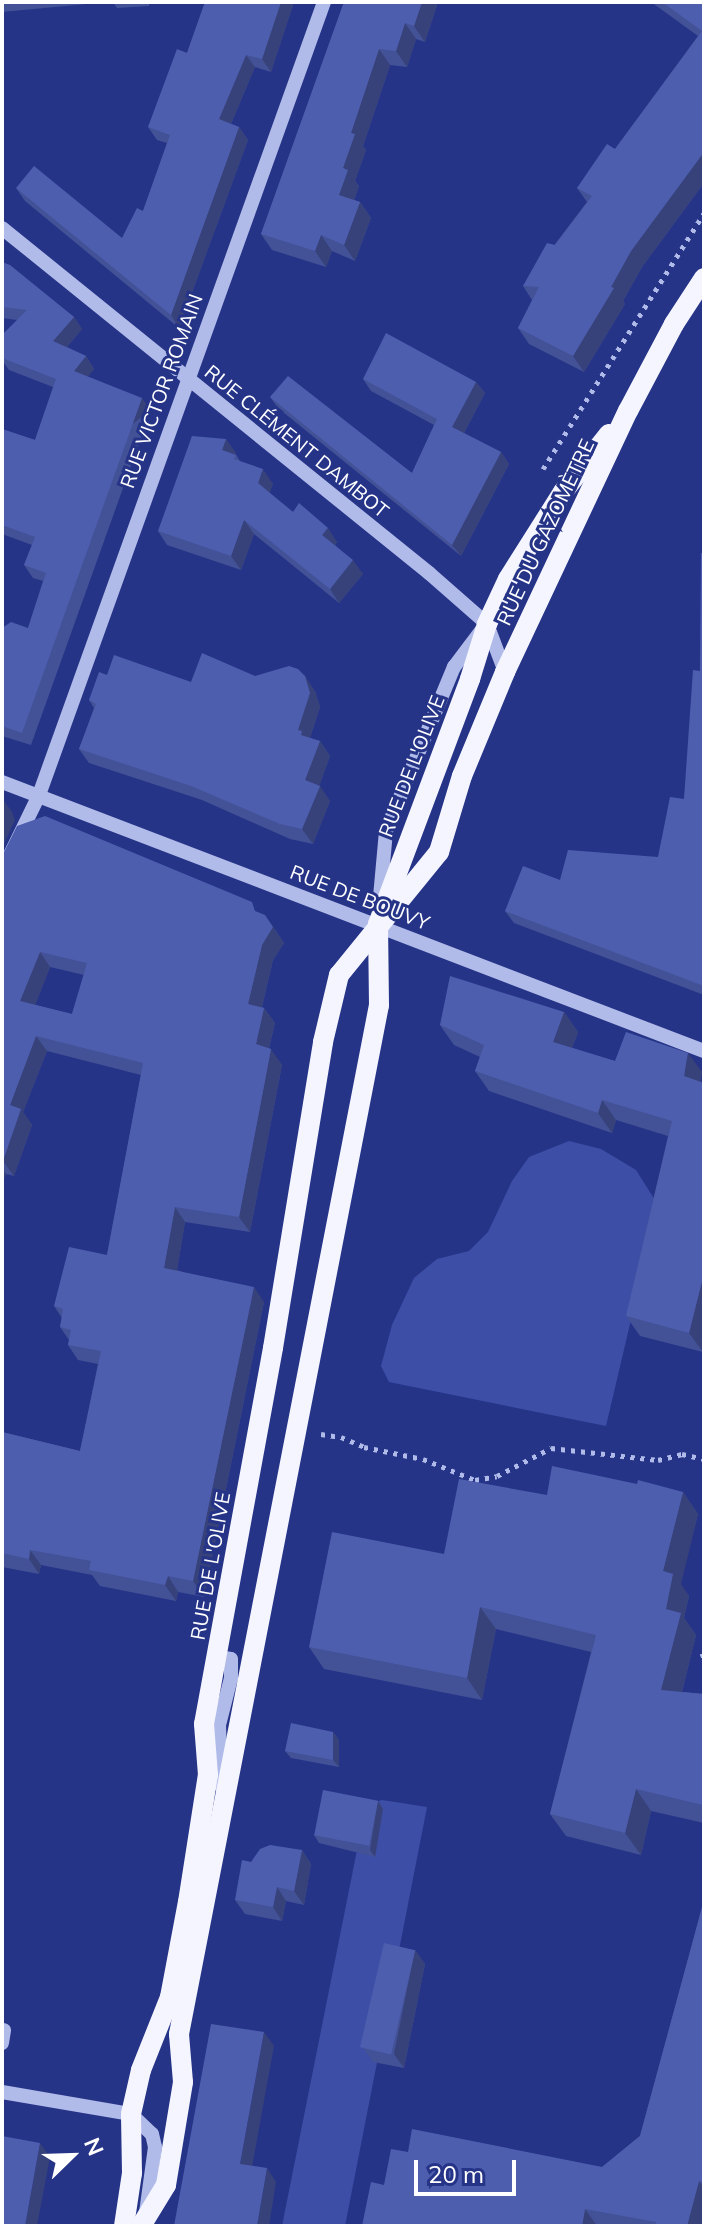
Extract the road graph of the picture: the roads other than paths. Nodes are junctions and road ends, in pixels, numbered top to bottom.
1 (324, 2) edge
2 (2, 228) edge
3 (704, 278) edge
4 (187, 378) junction
5 (628, 411) junction
6 (487, 624) junction
7 (505, 672) junction
8 (2, 782) edge
9 (39, 795) junction
10 (2, 871) edge
11 (378, 924) junction
12 (704, 1051) edge
13 (218, 1657) junction
14 (223, 1798) junction
15 (2, 2092) edge
16 (131, 2114) junction
17 (143, 2222) edge
18 (124, 2226) edge

1 - 4 street, RUE VICTOR ROMAIN
2 - 4 street, RUE CLÉMENT DAMBOT
3 - 5 main road, RUE DU GAZOMÈTRE
4 - 6 street, RUE CLÉMENT DAMBOT
4 - 9 street, RUE VICTOR ROMAIN
5 - 6 main road, RUE DU GAZOMÈTRE
5 - 7 main road, RUE DU GAZOMÈTRE
6 - 7 street
6 - 11 main road, RUE DE L'OLIVE
7 - 11 main road, RUE DE L'OLIVE
8 - 9 street, RUE DE BOUVY
9 - 10 street, RUE VICTOR ROMAIN
9 - 11 street, RUE DE BOUVY
11 - 12 street, RUE DE BOUVY
11 - 13 main road, RUE DE L'OLIVE
11 - 14 main road, RUE DE L'OLIVE
13 - 14 street
13 - 16 main road, RUE DE L'OLIVE
14 - 17 main road, RUE DE L'OLIVE
15 - 16 street
16 - 17 street
16 - 18 main road, RUE DE L'OLIVE

